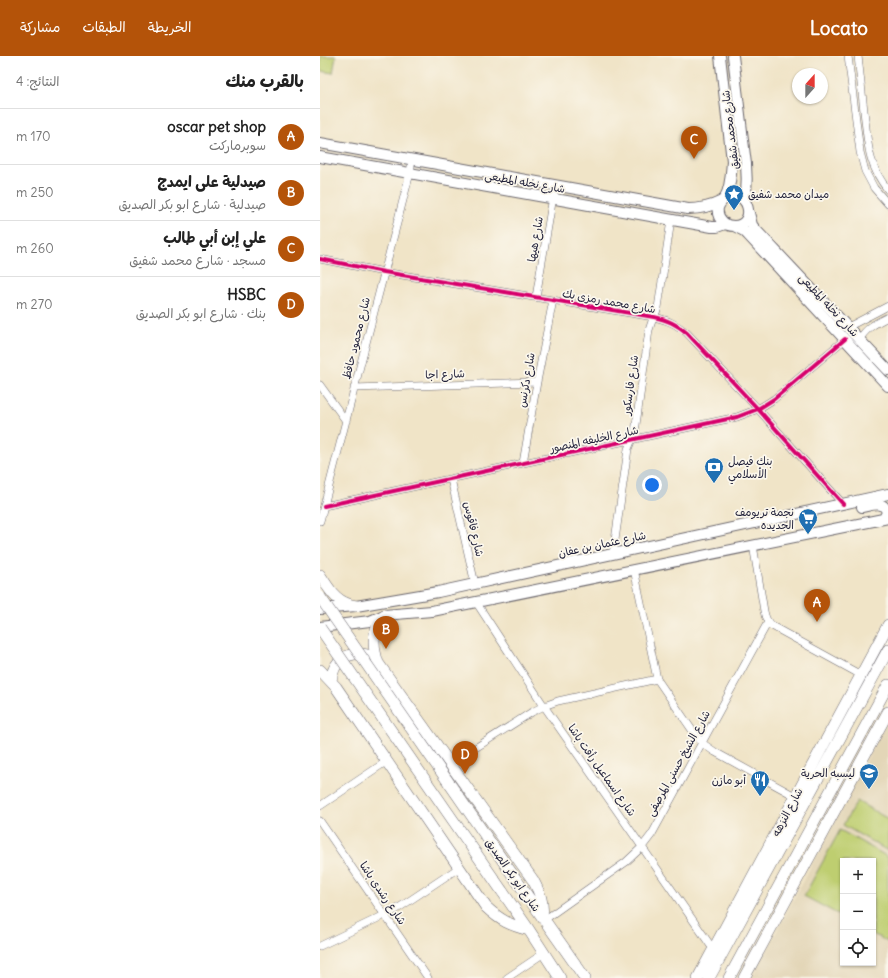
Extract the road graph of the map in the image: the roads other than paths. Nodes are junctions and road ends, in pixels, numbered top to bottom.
1 (720, 56) edge
2 (733, 56) edge
3 (848, 56) edge
4 (858, 56) edge
5 (320, 143) edge
6 (320, 157) edge
7 (412, 160) junction
8 (410, 173) junction
9 (730, 182) junction
10 (747, 183) junction
11 (555, 185) junction
12 (888, 190) edge
13 (553, 199) junction
14 (723, 200) junction
15 (745, 201) junction
16 (888, 204) edge
17 (749, 213) junction
18 (671, 220) junction
19 (730, 225) junction
20 (752, 232) junction
21 (320, 259) edge
22 (384, 272) junction
23 (536, 297) junction
24 (553, 300) junction
25 (888, 306) edge
26 (654, 317) junction
27 (888, 317) edge
28 (848, 327) junction
29 (845, 339) junction
30 (860, 340) junction
31 (888, 370) edge
32 (537, 382) junction
33 (320, 385) edge
34 (888, 386) edge
35 (354, 388) junction
36 (758, 409) junction
37 (346, 421) junction
38 (632, 440) junction
39 (523, 463) junction
40 (451, 478) junction
41 (888, 494) edge
42 (846, 503) junction
43 (324, 506) junction
44 (886, 518) edge
45 (320, 521) edge
46 (753, 545) junction
47 (613, 554) junction
48 (634, 570) junction
49 (320, 575) edge
50 (475, 584) junction
51 (320, 598) edge
52 (476, 602) junction
53 (356, 606) junction
54 (320, 609) edge
55 (384, 615) junction
56 (768, 622) junction
57 (888, 624) edge
58 (320, 627) edge
59 (888, 650) edge
60 (378, 663) junction
61 (320, 670) edge
62 (861, 674) junction
63 (657, 678) junction
64 (331, 681) junction
65 (888, 685) edge
66 (544, 706) junction
67 (888, 712) edge
68 (702, 743) junction
69 (387, 760) junction
70 (450, 764) junction
71 (795, 796) junction
72 (320, 806) edge
73 (320, 821) edge
74 (642, 847) junction
75 (460, 867) junction
76 (385, 915) junction
77 (543, 919) junction
78 (529, 930) junction
79 (320, 946) edge
80 (713, 949) junction
81 (544, 953) junction
82 (428, 978) edge
83 (507, 978) edge
84 (560, 978) edge
85 (585, 978) edge
86 (698, 978) edge
87 (709, 978) edge
88 (729, 978) edge
89 (744, 978) edge

1 - 9 street, شارع محمد شفيق
2 - 10 street, شارع محمد شفيق
3 - 16 street
4 - 12 street
5 - 7 street, شارع نخله المطيعى
6 - 8 street, شارع نخله المطيعى
7 - 8 street, شارع محمود حافظ
7 - 11 street, شارع نخله المطيعى
8 - 13 street, شارع نخله المطيعى
8 - 22 street, شارع محمود حافظ
9 - 10 street
9 - 14 street, شارع محمد شفيق
10 - 15 street, شارع محمد شفيق
11 - 13 street, شارع هيها
11 - 14 street, شارع نخله المطيعى
13 - 18 street, شارع نخله المطيعى
13 - 23 street, شارع هيها
14 - 15 street
14 - 19 street
15 - 17 street
17 - 19 street
17 - 20 street, شارع نخله المطيعى
18 - 19 street, شارع نخله المطيعى
18 - 26 street, شارع فارسكور
19 - 20 street, شارع نخله المطيعى
20 - 28 street, شارع نخله المطيعى
20 - 29 street, شارع نخله المطيعى
21 - 22 street, شارع محمد رمزى بك
22 - 23 street, شارع محمد رمزى بك
22 - 35 street, شارع محمود حافظ
23 - 24 street, شارع محمد رمزى بك
24 - 26 street, شارع محمد رمزى بك
24 - 32 street, شارع دكرنس
25 - 28 street
26 - 36 street, شارع محمد رمزى بك
26 - 38 street, شارع فارسكور
27 - 30 street
28 - 30 street, شارع نخله المطيعى
29 - 34 street, شارع نخله المطيعى
29 - 36 street, شارع الخليفه المنصور
30 - 31 street, شارع نخله المطيعى
32 - 35 street, شارع اجا
32 - 39 street, شارع دكرنس
33 - 37 street
35 - 37 street, شارع محمود حافظ
36 - 38 street, شارع الخليفه المنصور
36 - 42 street, شارع محمد رمزى بك
37 - 43 street, شارع محمود حافظ
38 - 39 street, شارع الخليفه المنصور
38 - 47 street, شارع فارسكور
39 - 40 street, شارع الخليفه المنصور
40 - 43 street, شارع الخليفه المنصور
40 - 50 street, شارع فاقوس
41 - 42 street, شارع عثمان بن عفان
42 - 44 street
42 - 47 street, شارع عثمان بن عفان
43 - 45 street, شارع محمود حافظ
44 - 46 street
46 - 48 street
46 - 56 street
47 - 50 street, شارع عثمان بن عفان
48 - 52 street
48 - 63 street
49 - 53 main road
50 - 53 street, شارع عثمان بن عفان
51 - 77 main road, شارع ابو بكر الصديق, bridge
52 - 55 street
52 - 66 street, شارع اسماعيل رأفت باشا
53 - 54 street, شارع عثمان بن عفان
55 - 58 street
55 - 60 main road, شارع ابو بكر الصديق
56 - 62 street
56 - 68 street, شارع الشيخ حسنى المرصفى
57 - 62 main road, شارع النزهه
58 - 78 main road, شارع ابو بكر الصديق, bridge
59 - 87 main road
60 - 64 main road
60 - 70 main road, شارع ابو بكر الصديق
61 - 64 main road, شارع ابو بكر الصديق
62 - 71 main road, شارع النزهه
63 - 66 street
63 - 68 street
64 - 69 main road, شارع ابو بكر الصديق
65 - 88 main road
66 - 70 street
66 - 74 street, شارع اسماعيل رأفت باشا
67 - 89 main road
68 - 71 street
68 - 74 street, شارع الشيخ حسنى المرصفى
69 - 72 street
69 - 75 main road, شارع ابو بكر الصديق
70 - 77 main road, شارع ابو بكر الصديق
71 - 80 main road, شارع النزهه
73 - 76 street, شارع رشدى باشا
74 - 77 street, شارع الشيخ حسنى المرصفى
74 - 80 street, شارع اسماعيل رأفت باشا
75 - 76 street
75 - 78 main road, شارع ابو بكر الصديق
76 - 79 street
76 - 82 street, شارع رشدى باشا
77 - 85 main road
78 - 81 main road, شارع ابو بكر الصديق
80 - 86 main road, شارع النزهه
81 - 83 street
81 - 84 main road, شارع ابو بكر الصديق

